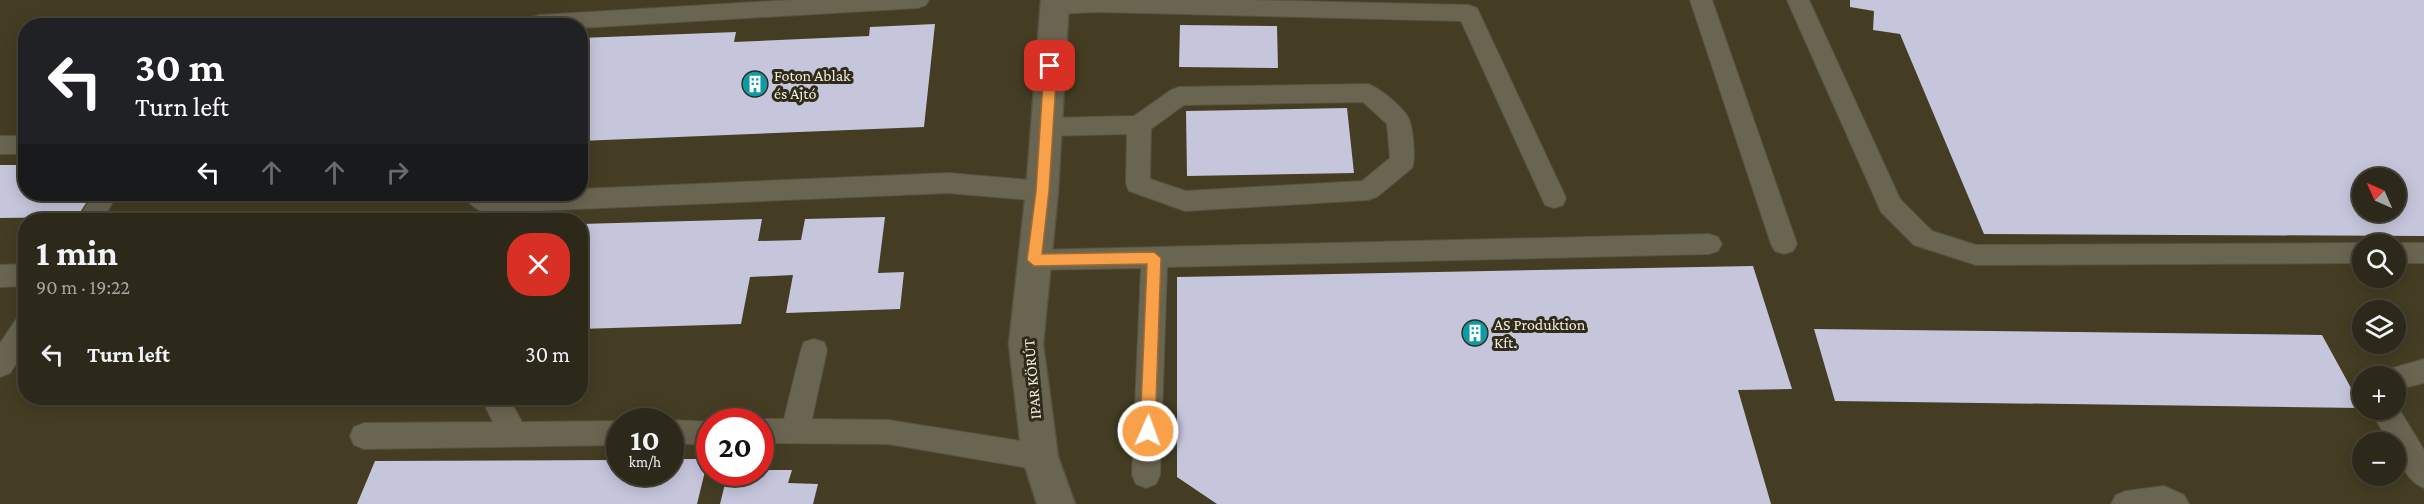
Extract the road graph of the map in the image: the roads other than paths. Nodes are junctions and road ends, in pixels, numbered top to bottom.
1 (918, 0) edge
2 (1467, 0) edge
3 (1701, 0) edge
4 (1798, 0) edge
5 (1054, 3) edge
6 (1352, 5) edge
7 (588, 20) edge
8 (1474, 22) junction
9 (1139, 125) junction
10 (1047, 127) junction
11 (0, 145) edge
12 (18, 146) edge
13 (1042, 191) junction
14 (1554, 198) dead end
15 (588, 199) edge
16 (484, 201) edge
17 (532, 201) edge
18 (1709, 244) dead end
19 (1784, 244) dead end
20 (2352, 253) edge
21 (2406, 253) edge
22 (2424, 253) edge
23 (1154, 258) junction
24 (1034, 260) junction
25 (18, 275) edge
26 (0, 276) edge
27 (18, 338) edge
28 (814, 350) dead end
29 (0, 365) edge
30 (2424, 371) edge
31 (2406, 376) edge
32 (499, 405) edge
33 (2390, 420) edge
34 (774, 431) edge
35 (795, 431) junction
36 (606, 433) edge
37 (514, 435) junction
38 (364, 436) dead end
39 (1040, 457) junction
40 (1146, 475) dead end
41 (2424, 475) edge
42 (1056, 504) edge
43 (2126, 504) edge
44 (2174, 504) edge

1 - 7 lane
2 - 8 lane
3 - 19 lane
4 - 20 lane
5 - 6 lane
5 - 10 street, IPAR KÖRÚT
6 - 8 lane
8 - 14 lane
9 - 9 lane
9 - 10 lane
10 - 13 street, IPAR KÖRÚT
11 - 12 lane
13 - 15 lane
13 - 24 street, IPAR KÖRÚT
16 - 17 lane
18 - 23 lane
21 - 22 lane
23 - 24 lane
23 - 40 lane
24 - 39 street, IPAR KÖRÚT
25 - 26 lane
27 - 29 lane
28 - 35 lane
30 - 31 lane
32 - 37 lane
33 - 41 lane
34 - 35 lane
35 - 39 lane
36 - 37 lane
37 - 38 lane
39 - 42 street, IPAR KÖRÚT
43 - 44 lane

